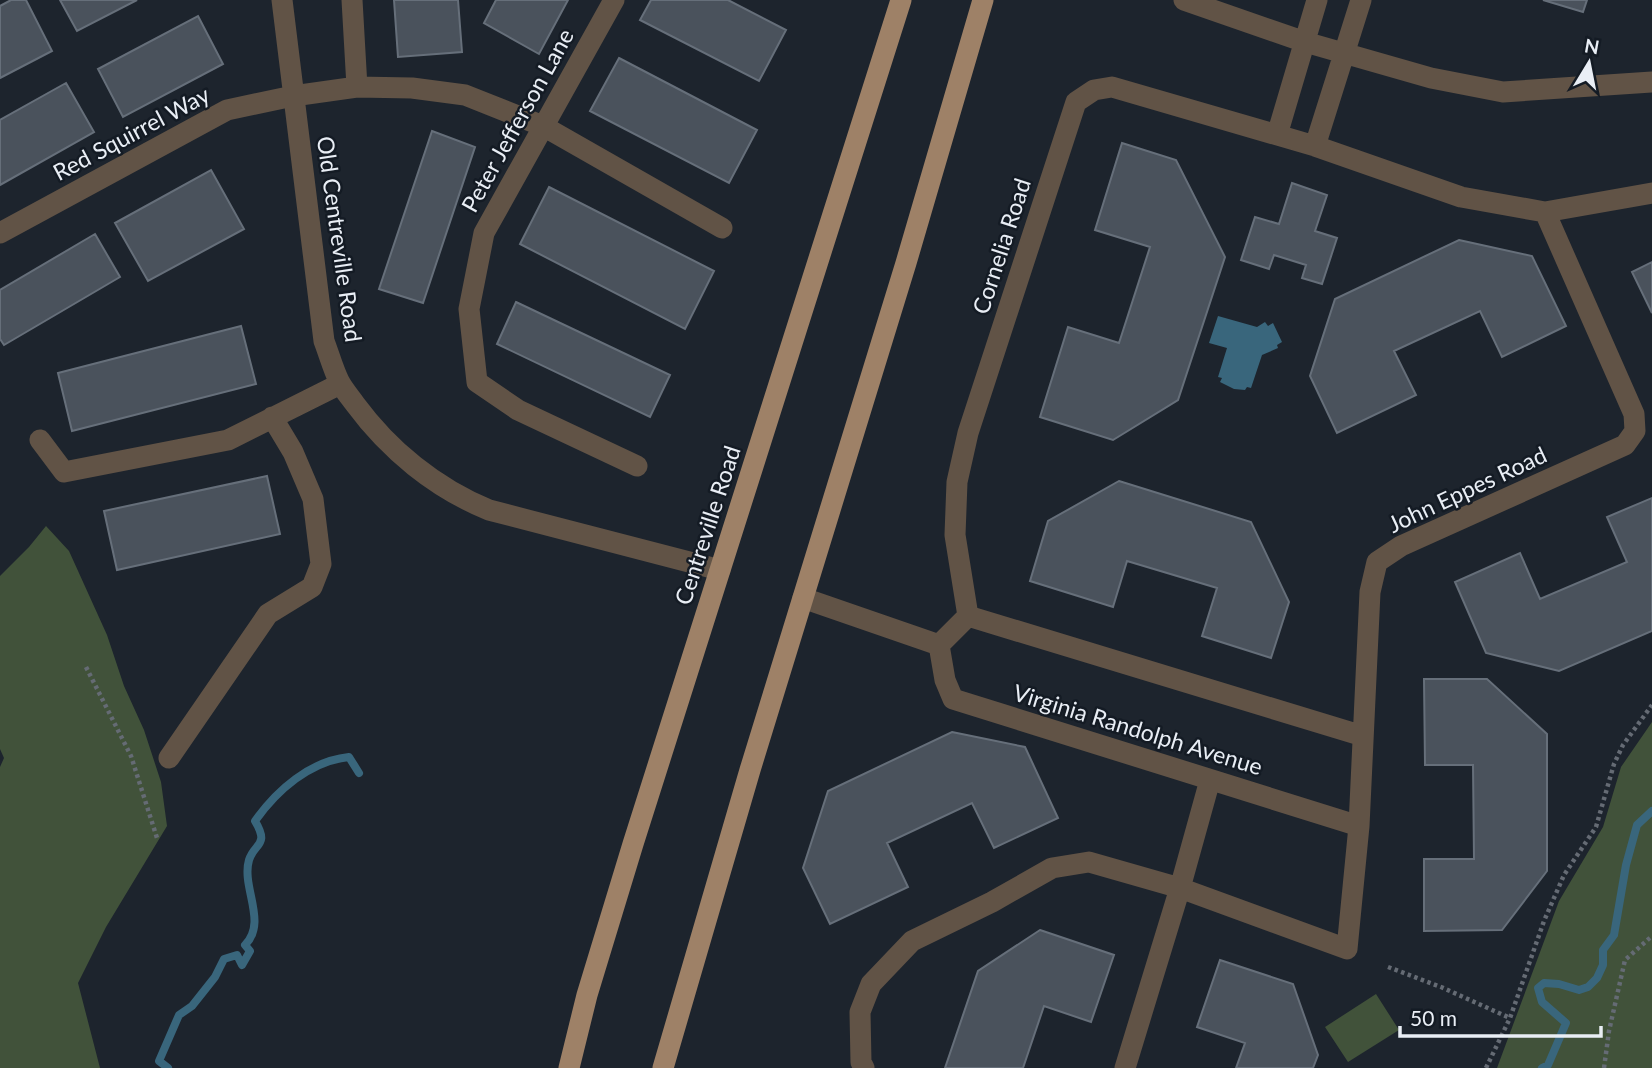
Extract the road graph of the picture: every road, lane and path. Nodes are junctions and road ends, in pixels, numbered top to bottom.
1 (282, 0) edge
2 (352, 0) edge
3 (614, 0) edge
4 (901, 0) edge
5 (983, 0) edge
6 (1184, 0) edge
7 (1317, 0) edge
8 (1361, 0) edge
9 (1305, 42) junction
10 (1345, 53) junction
11 (1652, 82) edge
12 (357, 87) junction
13 (293, 96) junction
14 (543, 126) junction
15 (1277, 135) junction
16 (1315, 146) junction
17 (1652, 193) edge
18 (1545, 212) junction
19 (722, 228) dead end
20 (0, 233) edge
21 (340, 384) junction
22 (272, 418) junction
23 (40, 440) dead end
24 (637, 466) dead end
25 (720, 570) junction
26 (803, 598) junction
27 (968, 616) junction
28 (939, 646) junction
29 (86, 667) dead end
30 (1652, 705) edge
31 (1363, 736) junction
32 (169, 758) dead end
33 (1210, 780) junction
34 (1359, 826) junction
35 (157, 838) dead end
36 (1180, 888) junction
37 (1652, 936) edge
38 (1388, 967) dead end
39 (1510, 1018) junction
40 (569, 1068) edge
41 (663, 1068) edge
42 (864, 1068) edge
43 (1125, 1068) edge
44 (1486, 1068) edge
45 (1604, 1068) edge

1 - 13 street, Old Centreville Road
2 - 12 street
3 - 14 street, Peter Jefferson Lane
4 - 25 main road, Centreville Road
5 - 26 main road
6 - 9 street
7 - 9 street
8 - 10 street
9 - 10 street
9 - 15 street
10 - 11 street
10 - 16 street
12 - 13 street, Red Squirrel Way
12 - 14 street, Red Squirrel Way
13 - 20 street, Red Squirrel Way
13 - 21 street, Old Centreville Road
14 - 19 street, Red Squirrel Way
14 - 24 street, Peter Jefferson Lane
15 - 16 street, Cornelia Road
15 - 27 street, Cornelia Road
16 - 18 street, Cornelia Road
17 - 18 street, Cornelia Road
18 - 31 street, John Eppes Road
21 - 22 street
21 - 25 street, Old Centreville Road
22 - 23 street
22 - 32 street
25 - 40 main road, Centreville Road
26 - 28 street
26 - 41 main road
27 - 28 street
27 - 31 street
28 - 33 street, Virginia Randolph Avenue
29 - 35 path
30 - 39 path
31 - 34 street, John Eppes Road
33 - 34 street, Virginia Randolph Avenue
33 - 36 street
34 - 36 street, John Eppes Road
36 - 42 street
36 - 43 street
37 - 45 path
38 - 39 path
39 - 44 path

